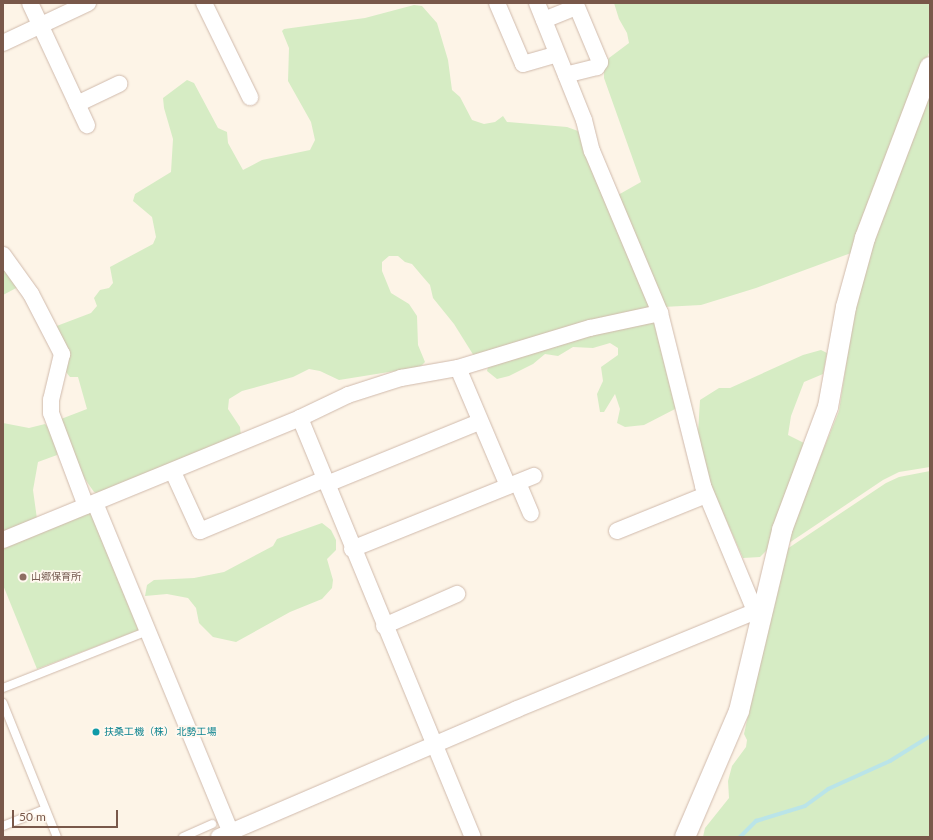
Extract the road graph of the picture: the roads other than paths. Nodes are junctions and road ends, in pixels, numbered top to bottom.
1 (30, 3) edge
2 (88, 3) edge
3 (204, 3) edge
4 (497, 3) edge
5 (537, 3) edge
6 (544, 20) junction
7 (41, 26) junction
8 (3, 43) edge
9 (557, 54) junction
10 (930, 67) edge
11 (566, 75) junction
12 (120, 84) dead end
13 (250, 97) dead end
14 (77, 104) junction
15 (87, 125) dead end
16 (3, 255) edge
17 (660, 313) junction
18 (458, 368) junction
19 (300, 418) junction
20 (479, 422) junction
21 (172, 472) junction
22 (534, 476) dead end
23 (326, 481) junction
24 (513, 484) junction
25 (706, 495) junction
26 (91, 505) junction
27 (531, 513) dead end
28 (616, 531) dead end
29 (3, 540) edge
30 (352, 549) junction
31 (457, 594) dead end
32 (758, 610) junction
33 (384, 626) junction
34 (148, 631) junction
35 (3, 688) edge
36 (3, 703) edge
37 (434, 746) junction
38 (45, 809) junction
39 (3, 826) edge
40 (224, 832) edge
41 (57, 837) edge
42 (182, 837) edge
43 (473, 837) edge
44 (685, 837) edge

1 - 7 street
2 - 7 street
3 - 13 street
4 - 9 street
5 - 6 street
6 - 9 street
6 - 11 street
7 - 8 street
7 - 14 street
9 - 11 street
10 - 32 street
11 - 17 street
12 - 14 street
14 - 15 street
16 - 26 street
17 - 18 street
17 - 25 street
18 - 19 street
18 - 20 street
19 - 21 street
19 - 23 street
20 - 23 street
20 - 24 street
21 - 23 street
21 - 26 street
22 - 24 street
23 - 30 street
24 - 27 street
24 - 30 street
25 - 28 street
25 - 32 street
26 - 29 street
26 - 34 street
30 - 33 street
31 - 33 street
32 - 37 street
32 - 44 street
33 - 37 street
34 - 35 lane
34 - 40 street
36 - 38 lane
37 - 40 street
37 - 43 street
38 - 39 lane
38 - 41 lane
40 - 42 lane

